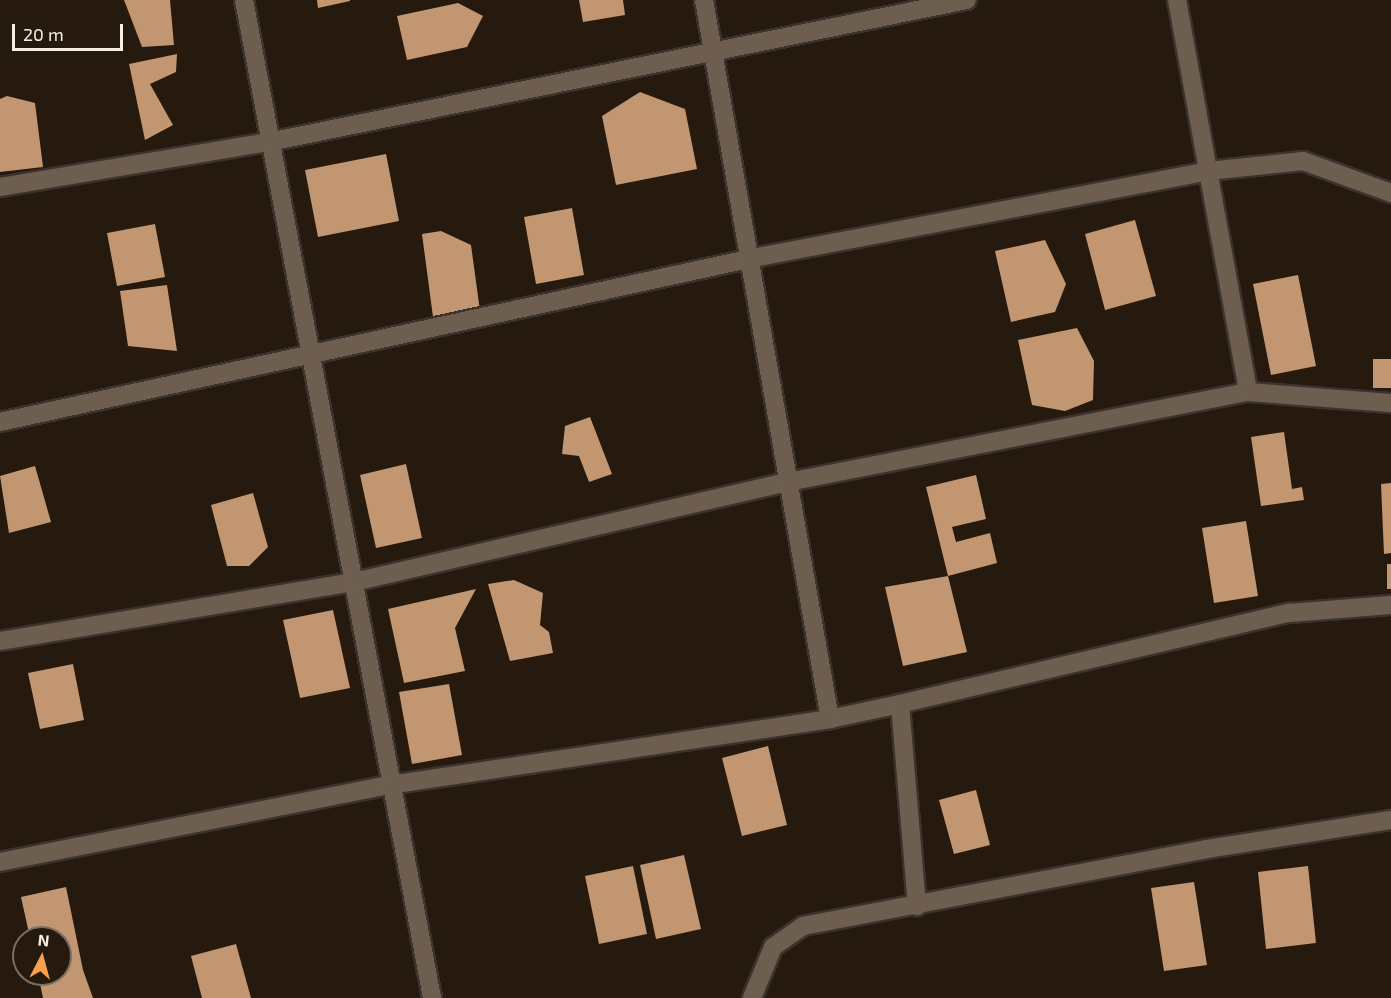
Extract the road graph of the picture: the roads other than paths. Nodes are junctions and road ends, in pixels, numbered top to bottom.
1 (244, 0) edge
2 (704, 0) edge
3 (967, 0) edge
4 (1177, 0) edge
5 (711, 49) junction
6 (269, 142) junction
7 (1208, 171) junction
8 (0, 187) edge
9 (1391, 193) edge
10 (748, 259) junction
11 (312, 356) junction
12 (1248, 393) junction
13 (1391, 403) edge
14 (0, 422) edge
15 (788, 482) junction
16 (354, 582) junction
17 (1391, 605) edge
18 (0, 641) edge
19 (900, 704) junction
20 (831, 719) junction
21 (389, 785) junction
22 (1391, 820) edge
23 (0, 862) edge
24 (917, 906) junction
25 (432, 998) edge
26 (752, 998) edge

1 - 6 street
2 - 5 street
3 - 5 street
4 - 7 street
5 - 6 street
5 - 10 street
6 - 8 street
6 - 11 street
7 - 9 street
7 - 10 street
7 - 12 street
10 - 11 street
10 - 15 street
11 - 14 street
11 - 16 street
12 - 13 street
12 - 15 street
15 - 16 street
15 - 20 street
16 - 18 street
16 - 21 street
17 - 19 street
19 - 20 street
19 - 24 street
20 - 21 street
21 - 23 street
21 - 25 street
22 - 24 street
24 - 26 street

